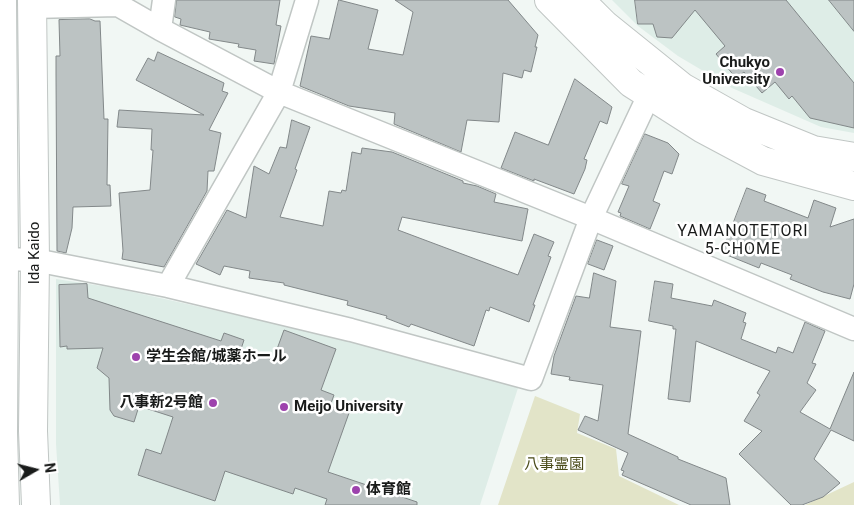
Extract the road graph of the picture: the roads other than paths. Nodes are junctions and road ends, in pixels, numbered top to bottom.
1 (2, 0) edge
2 (164, 0) edge
3 (307, 0) edge
4 (549, 0) edge
5 (580, 0) edge
6 (32, 4) edge
7 (160, 29) junction
8 (279, 92) junction
9 (649, 95) junction
10 (854, 157) edge
11 (854, 186) edge
12 (591, 218) junction
13 (4, 259) junction
14 (35, 260) junction
15 (168, 286) junction
16 (854, 329) edge
17 (5, 505) edge
18 (36, 505) edge

1 - 13 main road, Ida Kaido
2 - 7 street
3 - 8 street
4 - 9 main road
5 - 10 main road
6 - 7 street
6 - 14 main road, Ida Kaido
7 - 8 street
8 - 12 street
8 - 15 street
9 - 11 main road
9 - 12 street
12 - 15 street
12 - 16 street
13 - 14 street
13 - 17 main road, Ida Kaido
14 - 15 street
14 - 18 main road, Ida Kaido

